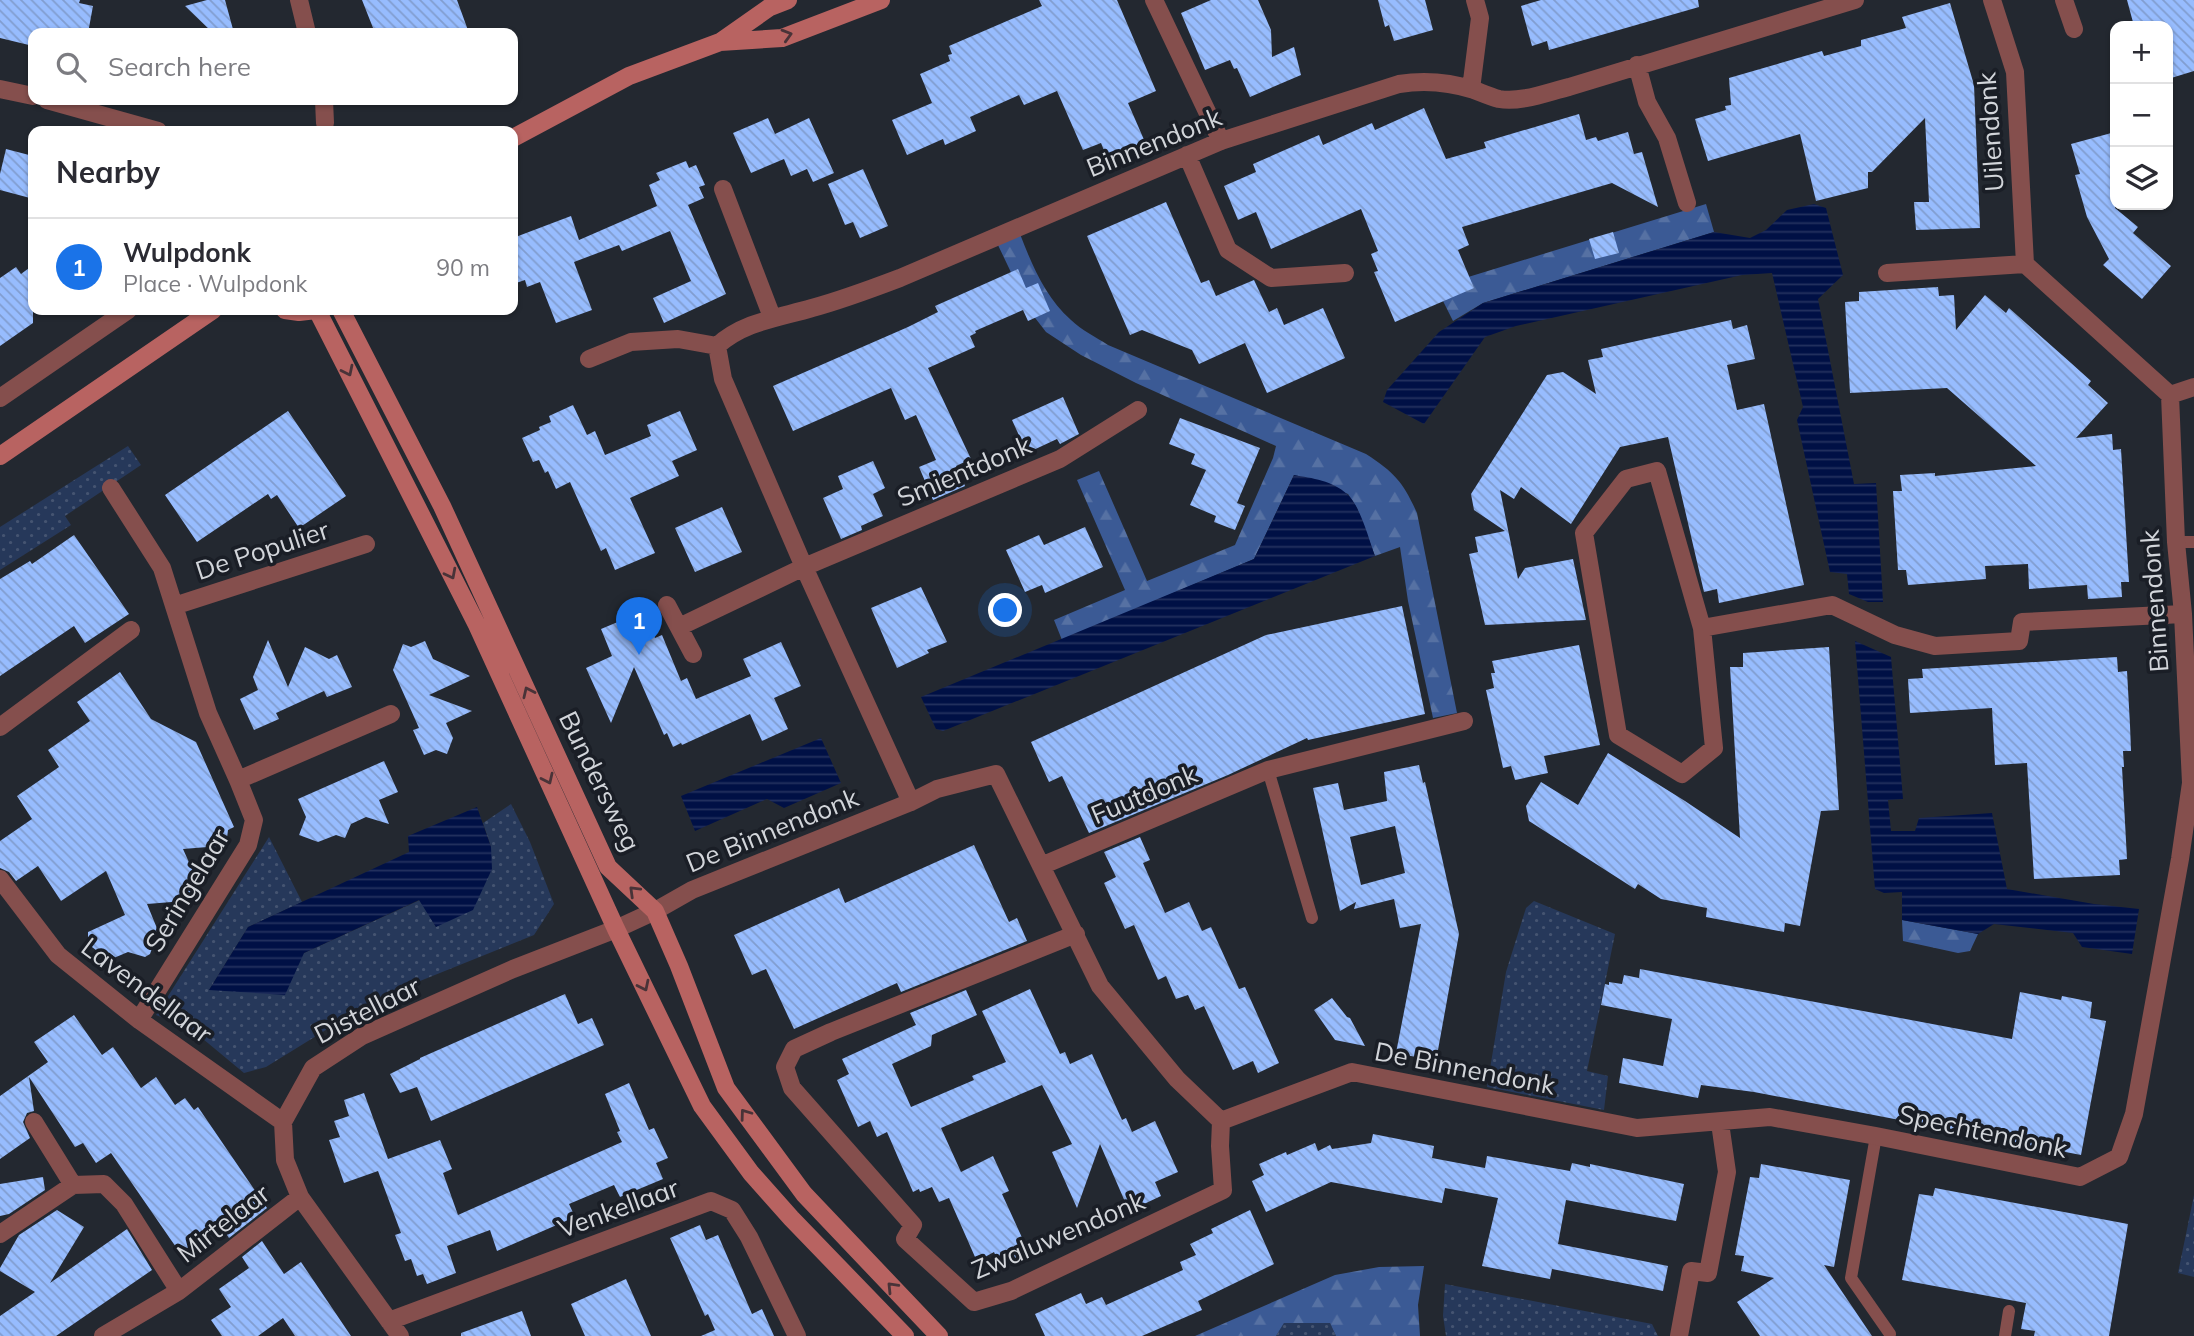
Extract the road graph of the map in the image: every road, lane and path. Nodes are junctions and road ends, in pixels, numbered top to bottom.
1 (299, 0) edge
2 (788, 0) edge
3 (881, 0) edge
4 (1154, 0) edge
5 (1475, 0) edge
6 (1855, 0) edge
7 (1992, 0) edge
8 (2064, 0) edge
9 (1824, 4) edge
10 (306, 28) edge
11 (2074, 29) dead end
12 (720, 41) junction
13 (1637, 65) junction
14 (0, 89) edge
15 (1471, 89) junction
16 (28, 95) edge
17 (65, 105) edge
18 (324, 105) edge
19 (325, 123) dead end
20 (140, 126) edge
21 (518, 135) edge
22 (1221, 141) junction
23 (1187, 155) junction
24 (723, 189) dead end
25 (1687, 202) dead end
26 (2025, 264) junction
27 (1887, 272) dead end
28 (1345, 273) dead end
29 (121, 315) edge
30 (206, 315) edge
31 (319, 315) edge
32 (344, 315) edge
33 (772, 317) junction
34 (717, 346) junction
35 (589, 359) dead end
36 (2194, 387) edge
37 (2170, 395) junction
38 (0, 398) edge
39 (1138, 410) dead end
40 (0, 456) edge
41 (111, 488) dead end
42 (2185, 542) edge
43 (366, 544) dead end
44 (804, 567) junction
45 (667, 605) dead end
46 (174, 606) junction
47 (2183, 614) junction
48 (678, 627) junction
49 (1702, 628) junction
50 (131, 630) dead end
51 (693, 654) dead end
52 (391, 714) dead end
53 (1464, 721) dead end
54 (0, 727) edge
55 (1268, 770) junction
56 (238, 780) junction
57 (911, 802) junction
58 (2187, 859) edge
59 (1041, 866) junction
60 (0, 879) edge
61 (655, 911) junction
62 (1312, 918) dead end
63 (616, 929) junction
64 (1076, 934) junction
65 (2154, 996) joint
66 (139, 1020) junction
67 (1221, 1121) junction
68 (34, 1122) dead end
69 (283, 1122) junction
70 (1720, 1123) junction
71 (1875, 1136) junction
72 (73, 1185) junction
73 (300, 1197) junction
74 (0, 1234) edge
75 (179, 1291) junction
76 (2009, 1311) dead end
77 (389, 1321) junction
78 (1890, 1334) dead end
79 (103, 1336) edge
80 (400, 1336) edge
81 (797, 1336) edge
82 (905, 1336) edge
83 (939, 1336) edge
84 (1679, 1336) edge
85 (2005, 1336) edge

1 - 10 street
2 - 12 street
12 -> 3 street
4 - 22 street
5 - 15 street
6 - 9 street, Binnendonk
7 - 26 street, Uilendonk
8 - 11 street
9 - 13 street, Binnendonk
12 - 21 street
13 - 15 street, Binnendonk
13 - 25 street
14 - 16 street
15 - 22 street, Binnendonk
17 - 20 street
18 - 19 street
22 - 23 street, Binnendonk
23 - 28 street
23 - 33 street, Binnendonk
24 - 33 street
26 - 27 street
26 - 37 street
29 - 38 street
30 - 40 street
31 -> 63 street, Bundersweg
61 -> 32 street, Bundersweg
33 - 34 street, Binnendonk
34 - 35 street
34 - 44 street
36 - 37 street
37 - 42 street, Binnendonk
39 - 44 street, Smientdonk
41 - 46 street, De Populier
42 - 47 street, Binnendonk
43 - 46 street, De Populier
44 - 48 street, Smientdonk
44 - 57 street
45 - 48 street
46 - 56 street, De Populier
47 - 49 street
47 - 58 street, Binnendonk
48 - 51 street
49 - 49 street
50 - 54 street
52 - 56 street
53 - 55 street, Fuutdonk
55 - 59 street, Fuutdonk
55 - 62 lane
56 - 66 street, Seringelaar
57 - 59 street, De Binnendonk
57 - 61 street, De Binnendonk
58 - 65 street, Binnendonk
59 - 64 street, De Binnendonk
60 - 66 street, Lavendellaar
61 - 63 street, Distellaar
83 -> 61 street, Bundersweg
63 - 69 street, Distellaar
63 -> 82 street, Bundersweg
64 - 67 street, De Binnendonk
64 - 67 street, Zwaluwendonk
65 - 71 street, Spechtendonk
66 - 69 street, Lavendellaar
67 - 70 street, De Binnendonk
68 - 72 street
69 - 73 street
70 - 71 street, De Binnendonk
70 - 84 street
71 - 78 lane
72 - 74 street
72 - 75 street, Mirtelaar
73 - 75 street, Mirtelaar
73 - 77 street
75 - 79 street, Mirtelaar
76 - 85 lane
77 - 80 street
77 - 81 street, Venkellaar

